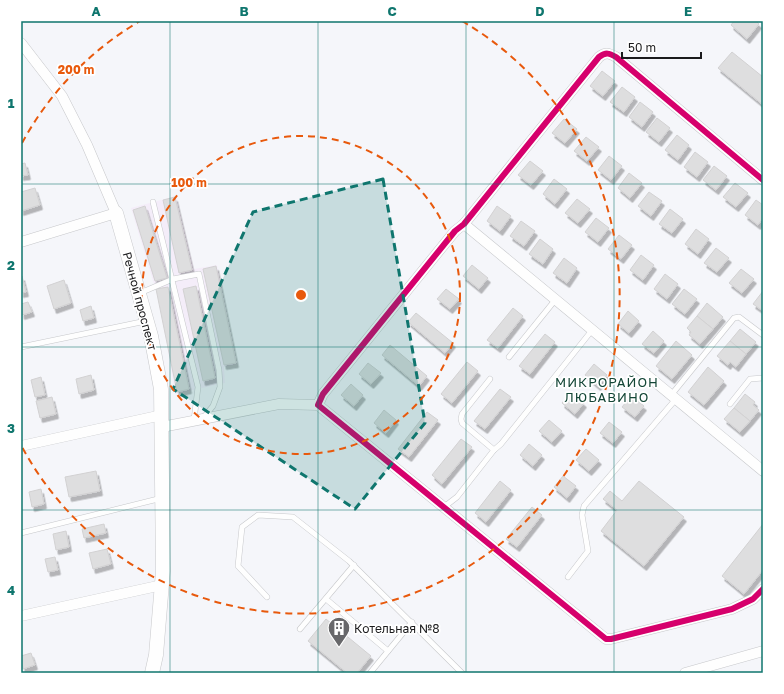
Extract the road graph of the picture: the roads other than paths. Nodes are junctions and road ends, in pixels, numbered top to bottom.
1 (21, 43) edge
2 (763, 180) edge
3 (153, 202) dead end
4 (116, 213) junction
5 (464, 224) junction
6 (21, 242) edge
7 (173, 279) junction
8 (139, 293) junction
9 (556, 299) junction
10 (147, 321) junction
11 (593, 329) junction
12 (763, 335) edge
13 (21, 347) edge
14 (509, 357) dead end
15 (763, 378) edge
16 (490, 379) dead end
17 (674, 396) junction
18 (730, 404) dead end
19 (318, 405) junction
20 (199, 419) junction
21 (162, 421) junction
22 (21, 446) edge
23 (494, 450) junction
24 (763, 471) edge
25 (162, 498) junction
26 (444, 508) junction
27 (21, 532) edge
28 (354, 566) junction
29 (568, 577) dead end
30 (162, 585) junction
31 (763, 589) edge
32 (267, 597) dead end
33 (326, 599) junction
34 (21, 616) edge
35 (412, 622) junction
36 (300, 630) dead end
37 (388, 651) junction
38 (763, 651) edge
39 (152, 673) edge
40 (370, 673) edge
41 (462, 673) edge
42 (685, 673) edge

1 - 4 street, Речной проспект
2 - 5 street
3 - 7 lane
4 - 6 street
4 - 8 street, Речной проспект
5 - 9 street
5 - 19 street
7 - 8 lane
7 - 20 lane
7 - 20 lane
8 - 10 street, Речной проспект
9 - 11 street
9 - 14 lane
10 - 13 lane
10 - 21 street, Речной проспект
11 - 17 street
11 - 23 lane
12 - 17 lane
15 - 18 lane
16 - 23 lane
17 - 24 street
17 - 29 lane
19 - 20 street
19 - 26 street
20 - 21 street
21 - 22 street
21 - 25 street, Речной проспект
23 - 26 lane
25 - 27 lane
25 - 30 street, Речной проспект
26 - 31 street
28 - 32 lane
28 - 33 lane
28 - 35 lane
30 - 34 street
30 - 39 street, Речной проспект
33 - 36 lane
33 - 37 lane
35 - 37 lane
35 - 41 lane
37 - 40 lane
38 - 42 street

